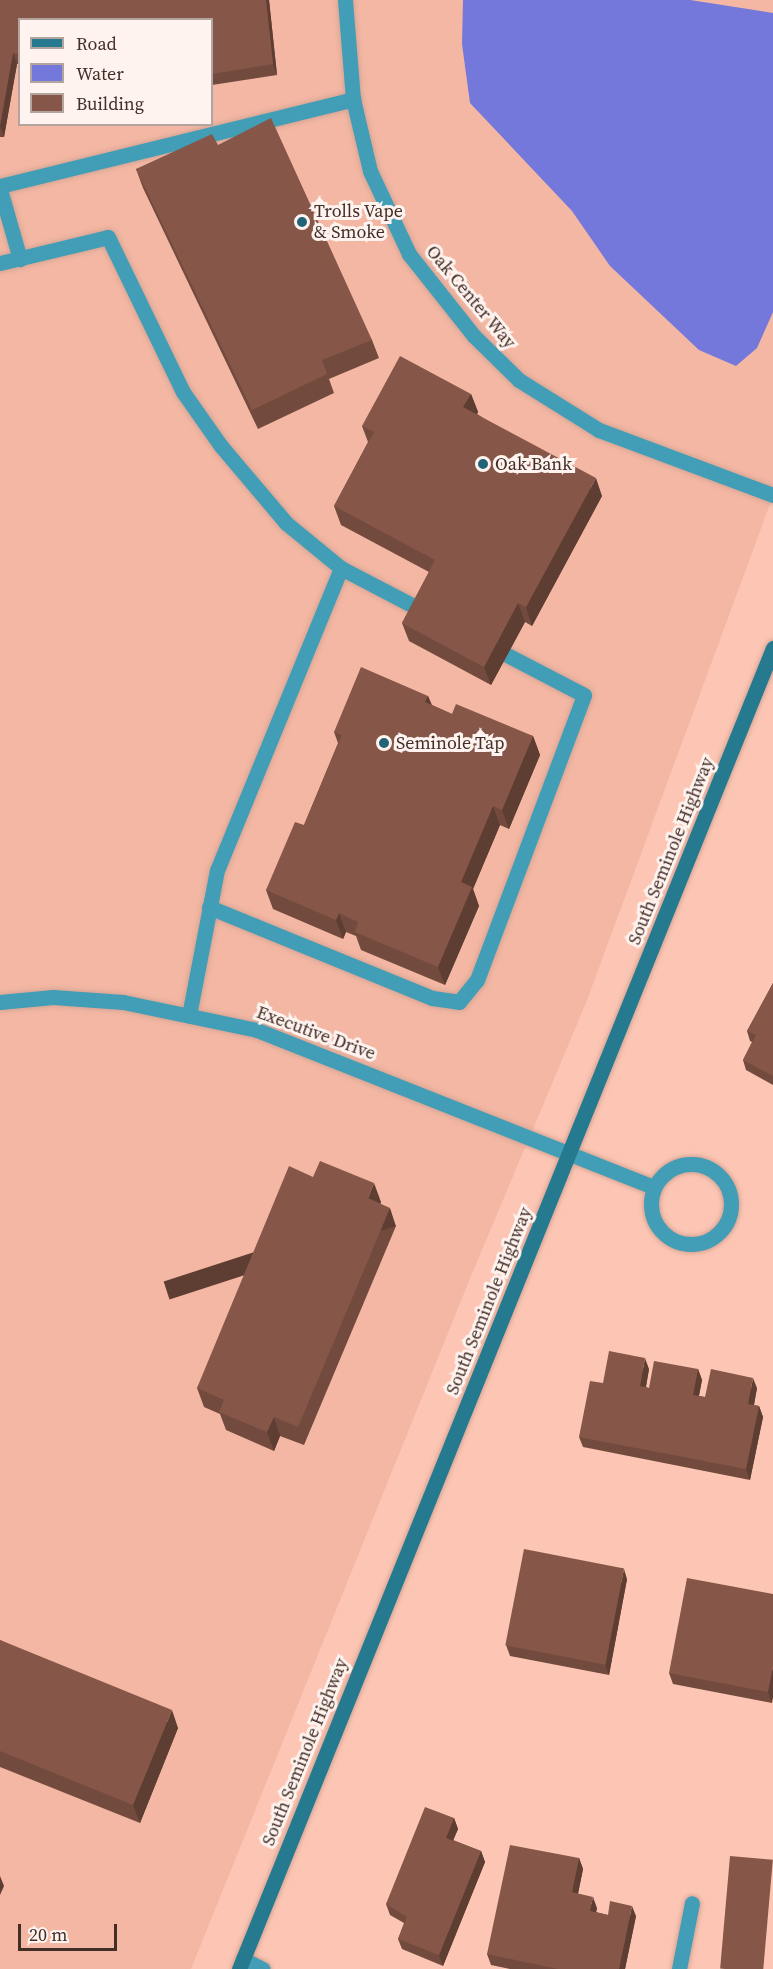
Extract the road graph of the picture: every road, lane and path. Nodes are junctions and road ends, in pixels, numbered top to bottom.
1 (345, 0) edge
2 (353, 99) junction
3 (0, 187) edge
4 (20, 259) junction
5 (0, 263) edge
6 (773, 495) edge
7 (341, 568) junction
8 (425, 612) edge
9 (773, 648) edge
10 (507, 655) edge
11 (209, 907) junction
12 (0, 1002) edge
13 (189, 1015) junction
14 (570, 1154) junction
15 (654, 1187) junction
16 (692, 1903) dead end
17 (241, 1964) edge
18 (263, 1969) edge
19 (679, 1969) edge

1 - 2 street, Oak Center Way
2 - 3 street
2 - 6 street, Oak Center Way
3 - 4 street
4 - 5 street
4 - 7 street
7 - 8 street
7 - 11 street
9 - 14 street, South Seminole Highway
10 - 11 street
11 - 13 street
12 - 13 street, Executive Drive
13 - 14 street, Executive Drive
14 - 15 street, Executive Drive
14 - 17 street, South Seminole Highway
15 - 15 street
16 - 19 street
17 - 18 street

